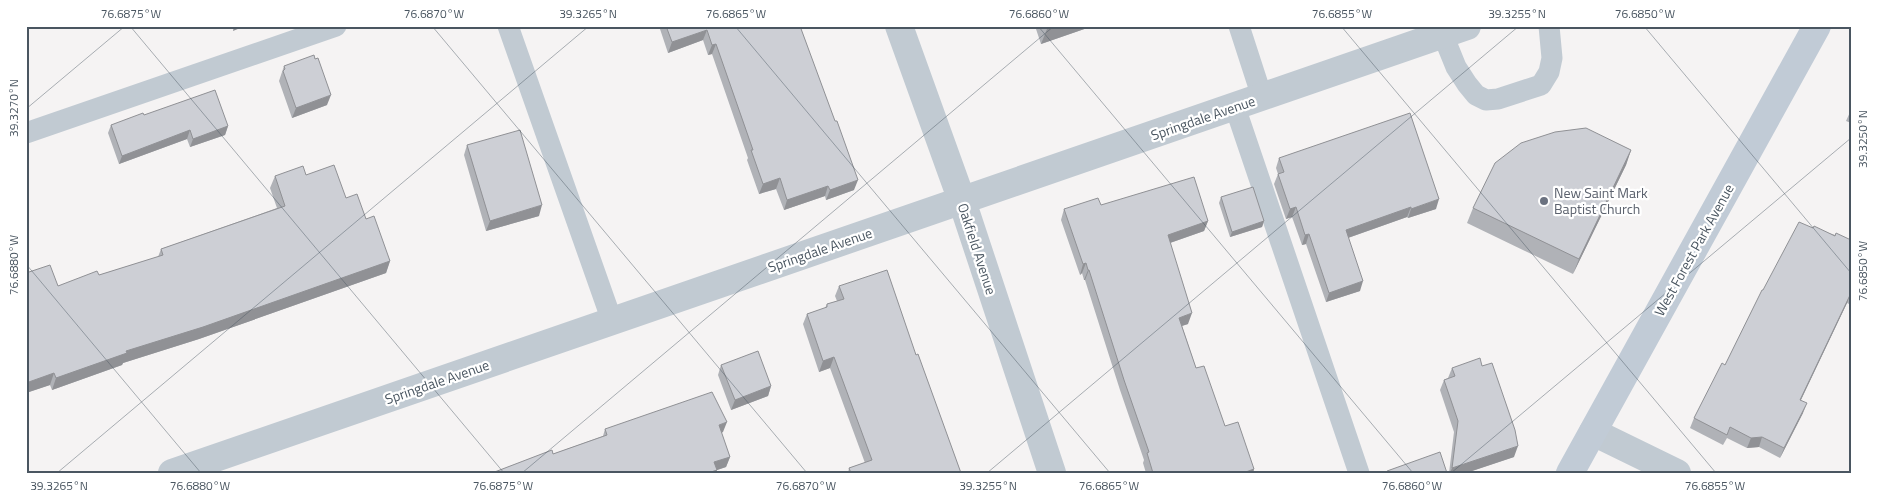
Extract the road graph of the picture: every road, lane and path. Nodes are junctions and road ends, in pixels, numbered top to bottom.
1 (336, 26) edge
2 (508, 26) edge
3 (899, 26) edge
4 (1238, 26) edge
5 (1549, 26) edge
6 (1817, 26) edge
7 (1455, 30) edge
8 (1262, 98) junction
9 (1235, 107) junction
10 (26, 132) edge
11 (962, 201) junction
12 (612, 321) junction
13 (1593, 432) junction
14 (172, 473) edge
15 (1052, 473) edge
16 (1359, 473) edge
17 (1570, 473) edge
18 (1677, 473) edge

1 - 10 lane
2 - 12 lane
3 - 11 street, Oakfield Avenue
4 - 8 lane
5 - 7 lane
6 - 13 main road, West Forest Park Avenue
7 - 8 street, Springdale Avenue
8 - 9 street, Springdale Avenue
9 - 11 street, Springdale Avenue
9 - 16 lane
11 - 12 street, Springdale Avenue
11 - 15 street, Oakfield Avenue
12 - 14 street, Springdale Avenue
13 - 17 main road, West Forest Park Avenue
13 - 18 street

